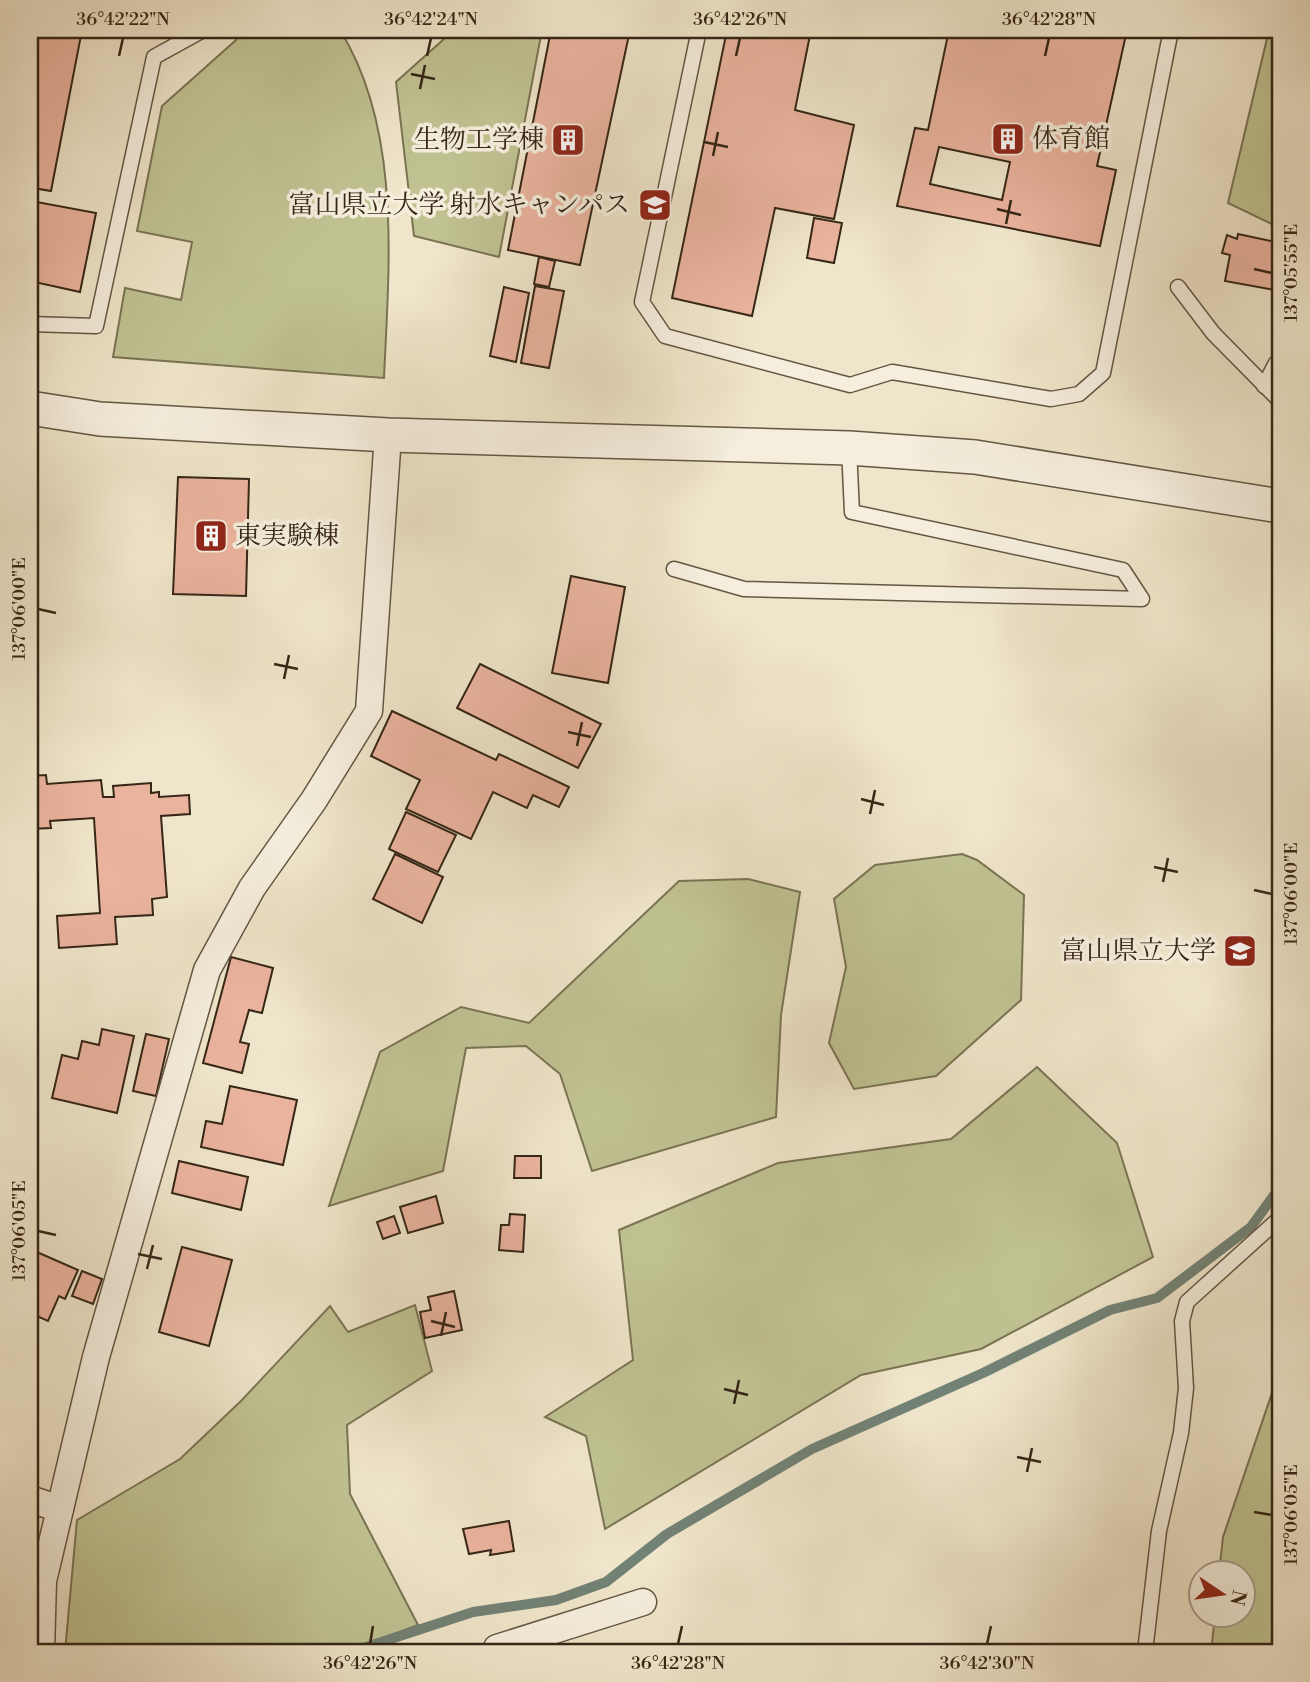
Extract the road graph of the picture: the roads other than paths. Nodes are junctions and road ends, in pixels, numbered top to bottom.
1 (203, 30) edge
2 (699, 30) edge
3 (1171, 30) edge
4 (1178, 287) dead end
5 (30, 324) edge
6 (1280, 363) edge
7 (1264, 386) junction
8 (1280, 401) edge
9 (30, 408) edge
10 (388, 435) junction
11 (849, 448) junction
12 (1280, 506) edge
13 (674, 569) dead end
14 (1280, 1218) edge
15 (30, 1499) edge
16 (60, 1509) junction
17 (643, 1602) dead end
18 (41, 1652) edge
19 (496, 1652) edge
20 (1146, 1652) edge

1 - 5 lane
2 - 3 lane
4 - 7 lane
6 - 7 lane
7 - 8 lane
9 - 10 street
10 - 11 street
10 - 16 street
11 - 12 street
11 - 13 lane
14 - 20 lane
15 - 16 street
16 - 18 street
17 - 19 street

